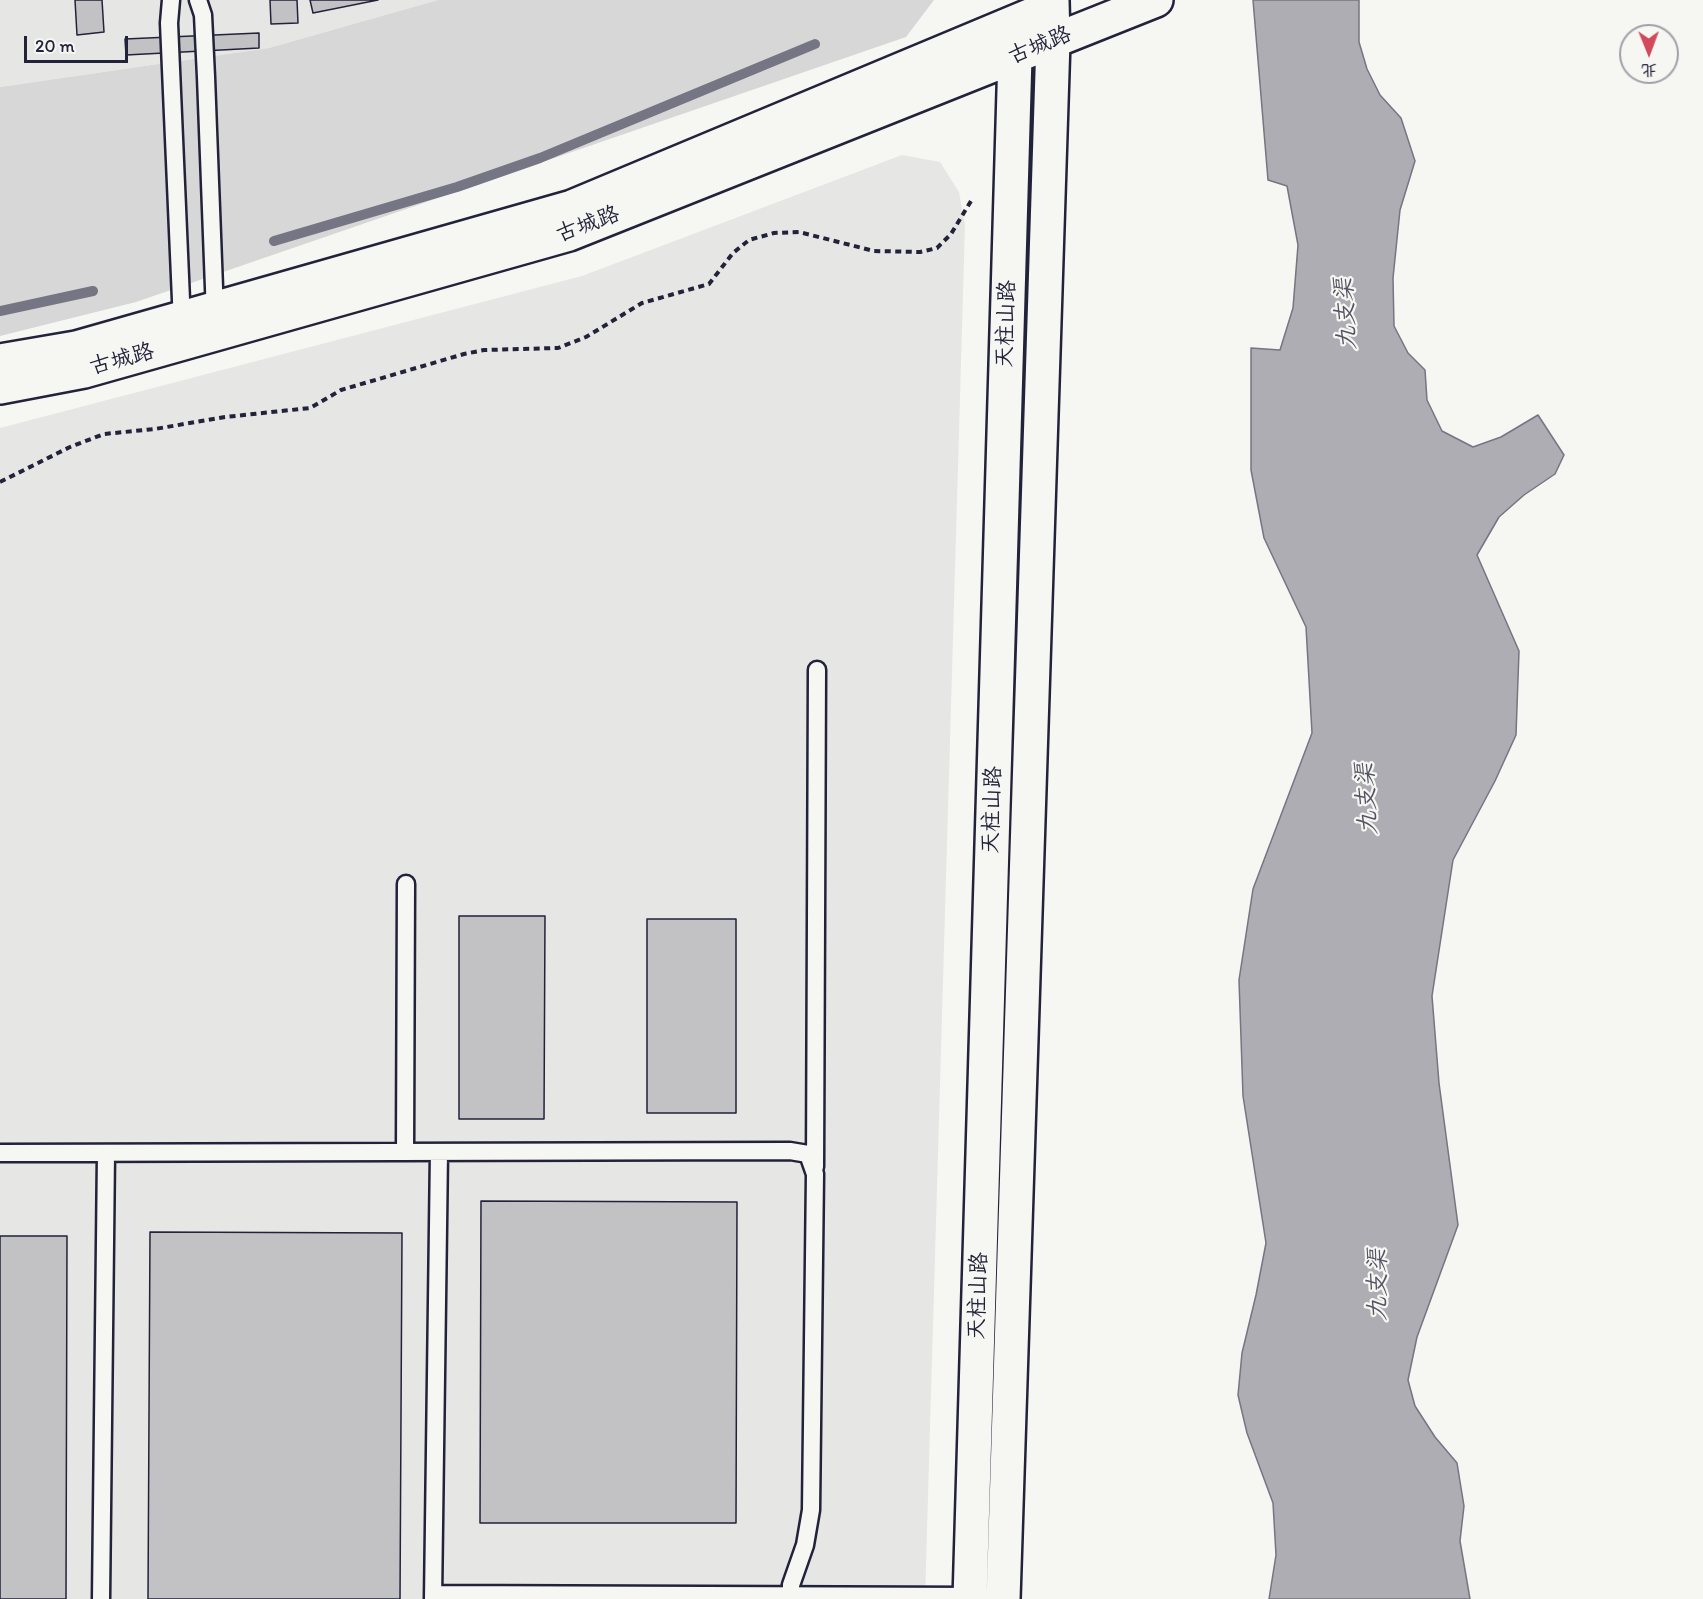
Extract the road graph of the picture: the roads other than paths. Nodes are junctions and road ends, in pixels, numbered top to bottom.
1 (171, 0) edge
2 (198, 0) edge
3 (1156, 0) edge
4 (1058, 2) edge
5 (1016, 22) junction
6 (1053, 40) junction
7 (1015, 56) junction
8 (216, 321) junction
9 (182, 331) junction
10 (0, 361) edge
11 (0, 387) edge
12 (817, 670) dead end
13 (405, 884) dead end
14 (405, 1152) junction
15 (440, 1152) junction
16 (0, 1153) edge
17 (105, 1153) junction
18 (815, 1174) junction
19 (433, 1597) edge
20 (791, 1597) edge
21 (970, 1598) edge
22 (1003, 1598) edge
23 (100, 1599) edge

1 - 9 lane
2 - 8 lane
3 - 6 street, 古城路
4 - 5 street, 古城路
4 - 6 street, 天柱山路
5 - 7 street, 天柱山路
5 - 8 street, 古城路
6 - 7 street, 古城路
6 - 22 street, 天柱山路
7 - 8 street, 古城路
7 - 21 street, 天柱山路
8 - 9 street, 古城路
9 - 10 street, 古城路
9 - 11 street, 古城路
12 - 18 lane
13 - 14 lane
14 - 15 lane
14 - 17 lane
15 - 18 lane
15 - 19 lane
16 - 17 lane
17 - 23 lane
18 - 20 lane
19 - 20 lane
20 - 21 lane
21 - 22 lane

